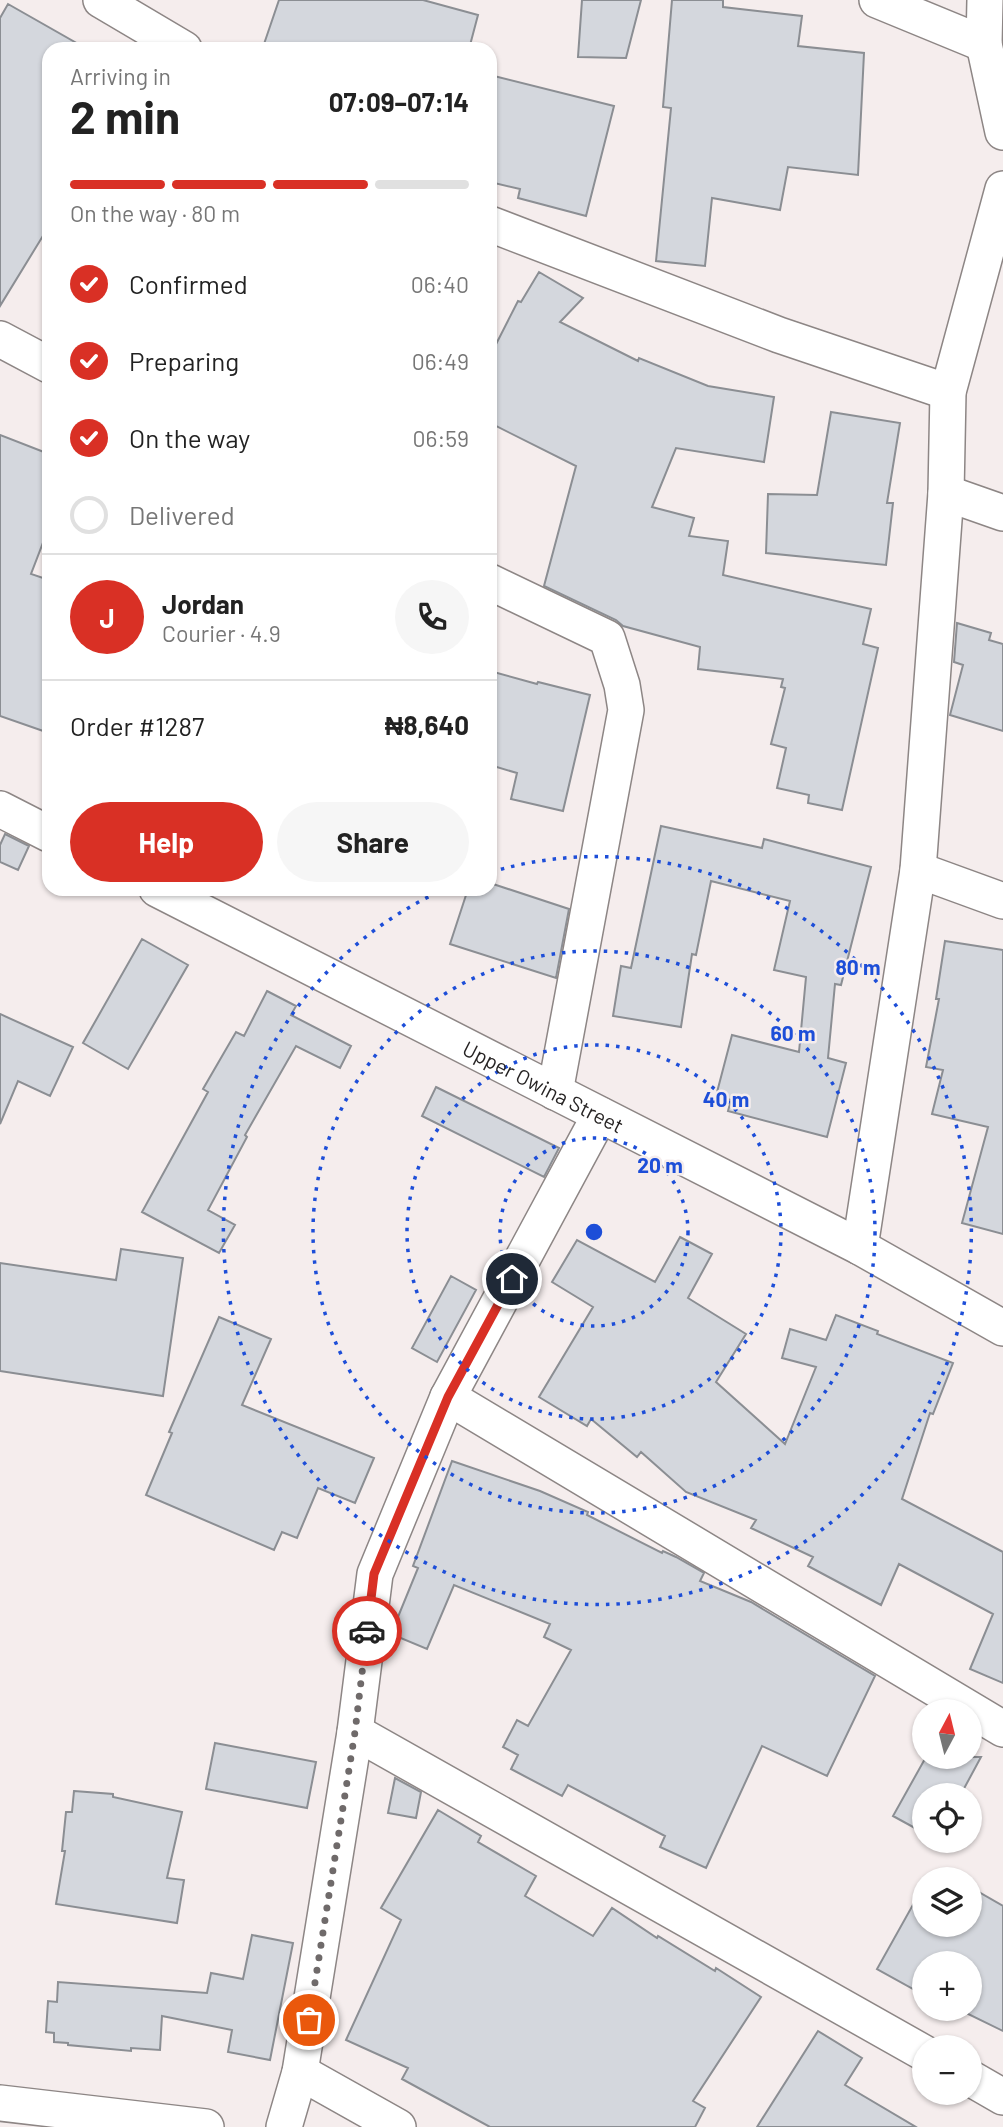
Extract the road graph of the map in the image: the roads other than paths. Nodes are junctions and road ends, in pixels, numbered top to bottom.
1 (101, 0) edge
2 (877, 0) edge
3 (985, 0) edge
4 (172, 42) edge
5 (984, 44) junction
6 (1003, 132) edge
7 (1003, 189) edge
8 (497, 227) edge
9 (0, 340) edge
10 (42, 361) edge
11 (948, 393) junction
12 (946, 493) junction
13 (1003, 513) edge
14 (497, 585) edge
15 (0, 809) edge
16 (42, 830) edge
17 (918, 870) junction
18 (171, 896) edge
19 (1003, 901) edge
20 (555, 1092) junction
21 (600, 1115) junction
22 (860, 1247) junction
23 (1003, 1328) edge
24 (448, 1397) junction
25 (1003, 1729) edge
26 (355, 1732) junction
27 (912, 2046) edge
28 (300, 2072) junction
29 (982, 2085) edge
30 (1003, 2097) edge
31 (0, 2103) edge
32 (206, 2127) edge
33 (284, 2127) edge
34 (398, 2127) edge

1 - 4 street
2 - 5 street
3 - 5 street
5 - 6 street
7 - 11 street
8 - 11 street
9 - 10 street
11 - 12 street
12 - 13 street
12 - 17 street
14 - 20 street
15 - 16 street
17 - 19 street
17 - 22 street
18 - 20 street, Upper Owina Street
20 - 21 street, Upper Owina Street
21 - 22 street, Upper Owina Street
21 - 24 street
22 - 23 street, Upper Owina Street
24 - 25 street
24 - 26 street
26 - 27 street
26 - 28 street
28 - 33 street
28 - 34 street
29 - 30 street
31 - 32 street

